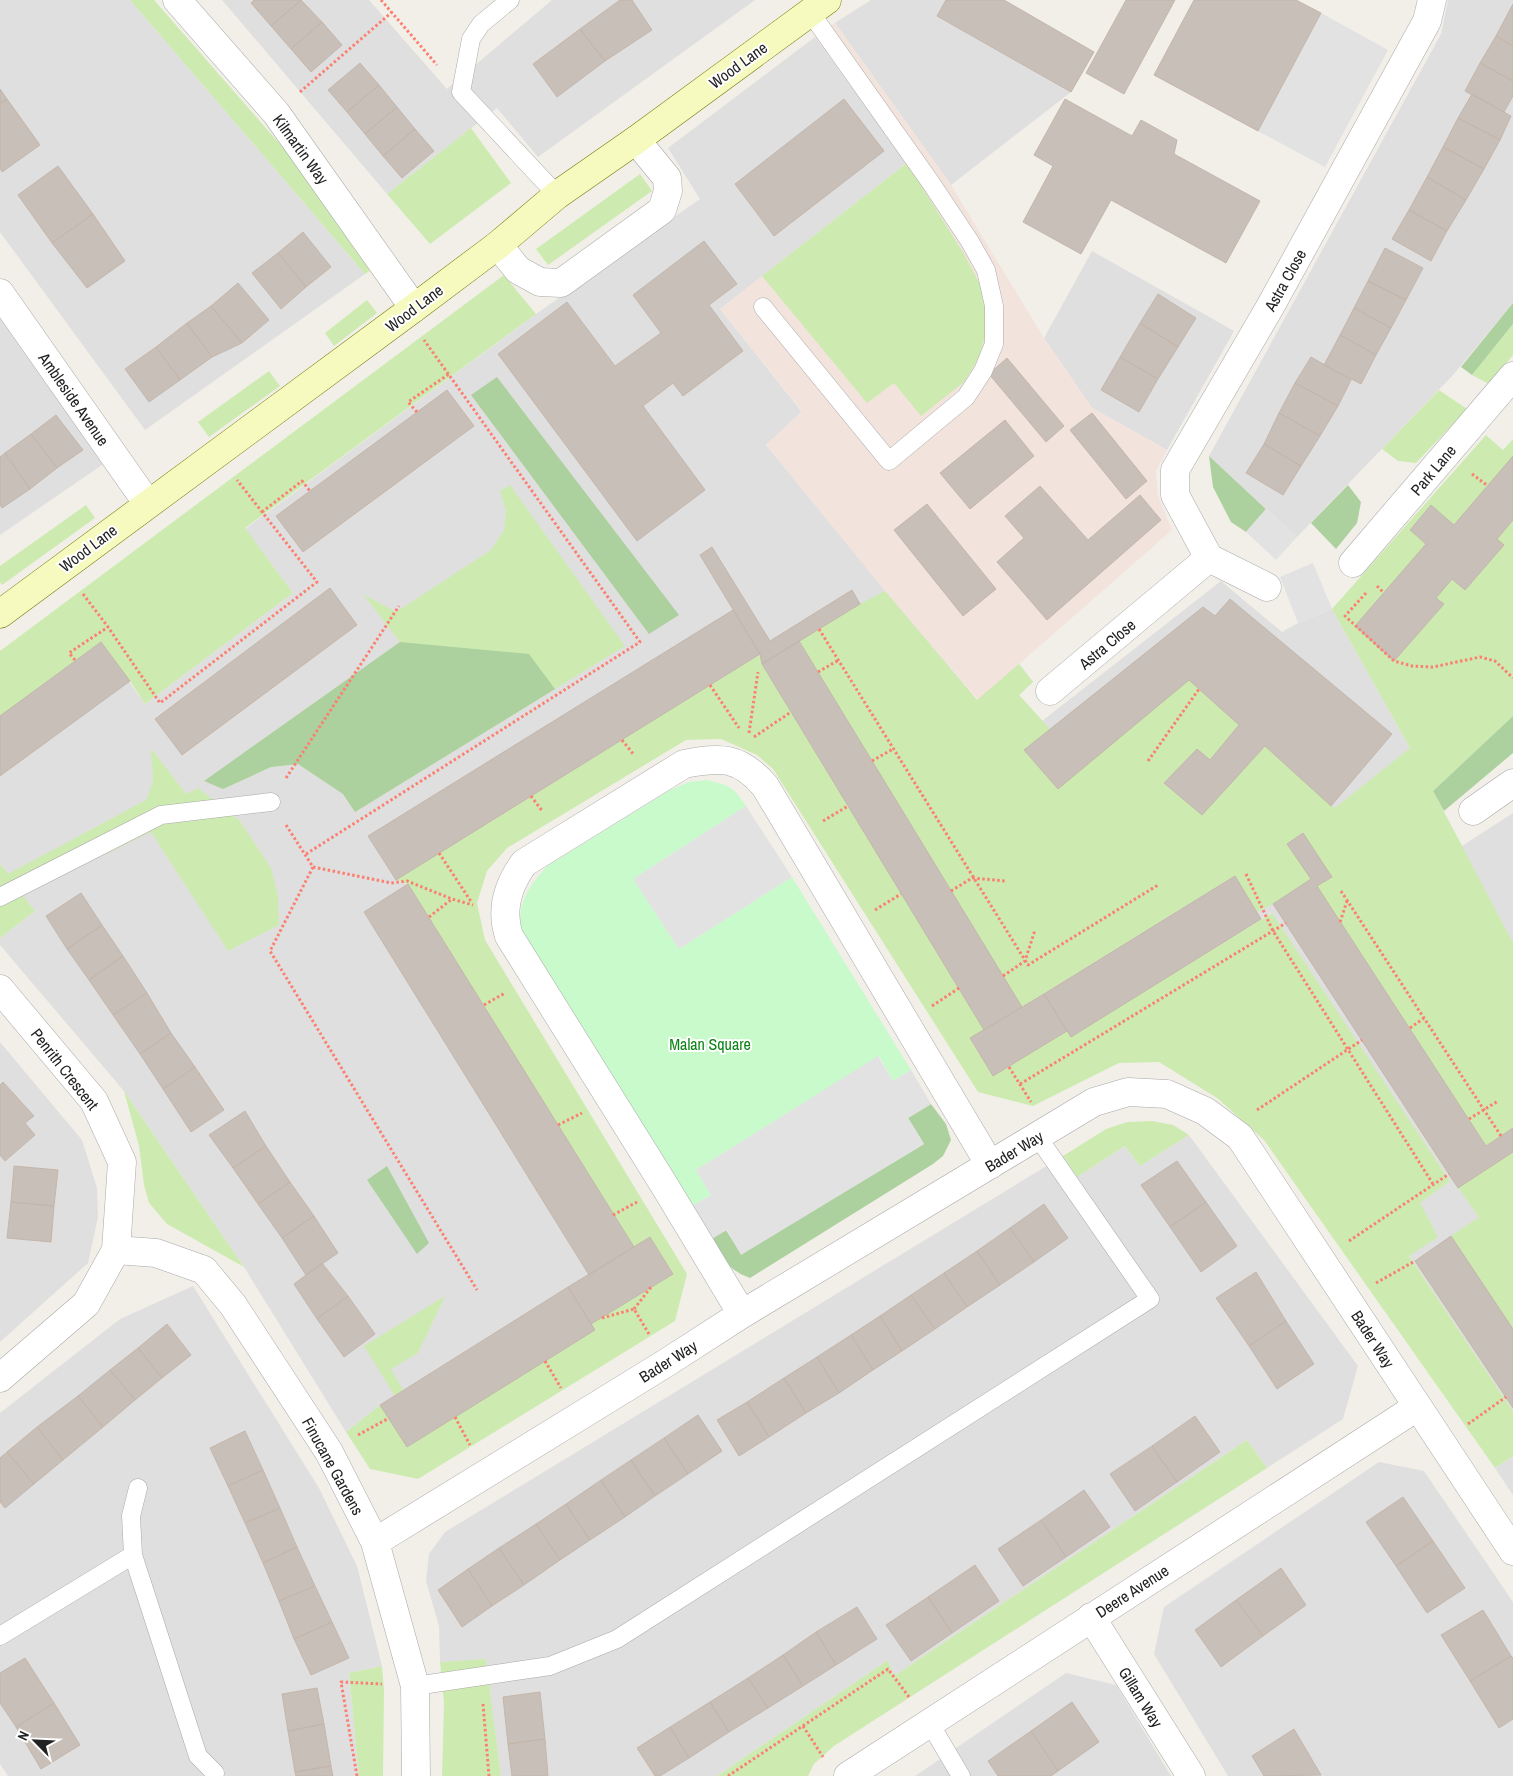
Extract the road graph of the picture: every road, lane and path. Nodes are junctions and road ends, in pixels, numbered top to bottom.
1 (177, 0) edge
2 (381, 0) edge
3 (510, 0) edge
4 (1432, 0) edge
5 (818, 6) edge
6 (392, 12) junction
7 (461, 92) junction
8 (276, 113) junction
9 (636, 140) junction
10 (557, 195) junction
11 (498, 245) junction
12 (0, 293) edge
13 (763, 307) dead end
14 (410, 311) junction
15 (449, 374) junction
16 (1513, 376) edge
17 (416, 412) dead end
18 (216, 454) junction
19 (310, 491) dead end
20 (148, 504) junction
21 (262, 512) junction
22 (1209, 558) junction
23 (1353, 564) joint
24 (63, 567) junction
25 (1374, 584) junction
26 (1267, 587) dead end
27 (1384, 593) dead end
28 (400, 606) dead end
29 (0, 614) edge
30 (108, 627) junction
31 (819, 629) dead end
32 (75, 660) dead end
33 (839, 660) junction
34 (758, 672) dead end
35 (818, 672) dead end
36 (1513, 678) edge
37 (710, 685) dead end
38 (1199, 689) dead end
39 (1050, 691) dead end
40 (791, 712) dead end
41 (893, 749) junction
42 (744, 752) junction
43 (872, 761) dead end
44 (1148, 761) dead end
45 (1513, 783) edge
46 (270, 802) junction
47 (1473, 812) dead end
48 (439, 853) dead end
49 (306, 854) junction
50 (313, 867) junction
51 (1246, 874) dead end
52 (972, 878) junction
53 (1006, 880) dead end
54 (1158, 885) dead end
55 (951, 890) dead end
56 (1341, 891) dead end
57 (0, 897) edge
58 (452, 899) junction
59 (1348, 901) junction
60 (473, 905) junction
61 (505, 914) junction
62 (430, 917) dead end
63 (1340, 922) dead end
64 (1286, 923) dead end
65 (1034, 930) dead end
66 (1273, 931) junction
67 (1025, 960) junction
68 (1003, 976) dead end
69 (0, 989) edge
70 (1424, 1018) junction
71 (1410, 1028) dead end
72 (1362, 1040) dead end
73 (1348, 1049) junction
74 (1009, 1067) dead end
75 (1020, 1084) junction
76 (1498, 1101) dead end
77 (1484, 1110) junction
78 (1470, 1119) dead end
79 (1229, 1128) junction
80 (1043, 1133) junction
81 (1501, 1136) dead end
82 (990, 1165) junction
83 (1449, 1174) dead end
84 (1433, 1184) junction
85 (116, 1250) junction
86 (1322, 1260) junction
87 (1415, 1261) dead end
88 (651, 1287) dead end
89 (477, 1290) dead end
90 (1347, 1300) junction
91 (634, 1310) junction
92 (742, 1314) junction
93 (602, 1318) dead end
94 (666, 1362) junction
95 (0, 1378) edge
96 (1506, 1397) dead end
97 (1417, 1407) junction
98 (1441, 1443) junction
99 (138, 1488) dead end
100 (375, 1542) junction
101 (1513, 1552) edge
102 (133, 1555) junction
103 (1091, 1617) junction
104 (0, 1636) edge
105 (481, 1676) junction
106 (415, 1686) junction
107 (929, 1722) junction
108 (803, 1726) junction
109 (825, 1759) dead end
110 (215, 1773) dead end
111 (357, 1776) edge
112 (416, 1776) edge
113 (489, 1776) edge
114 (728, 1776) edge
115 (848, 1776) edge
116 (961, 1776) edge
117 (1191, 1776) edge

1 - 8 street, Kilmartin Way
2 - 6 path
3 - 7 lane
4 - 22 street, Astra Close
5 - 9 street, Wood Lane
5 - 13 lane
6 - 7 path
6 - 8 path
7 - 10 lane
8 - 14 street, Kilmartin Way
9 - 10 street, Wood Lane
9 - 11 street
10 - 11 street, Wood Lane
11 - 14 street, Wood Lane
12 - 20 street, Ambleside Avenue
14 - 15 path
14 - 18 street, Wood Lane
15 - 17 path
15 - 49 path
16 - 23 street, Park Lane
18 - 20 street, Wood Lane
18 - 21 path
19 - 21 path
20 - 24 street, Wood Lane
21 - 30 path
22 - 26 street
22 - 39 street, Astra Close
23 - 25 path
24 - 29 street, Wood Lane
24 - 30 path
25 - 27 path
25 - 36 path
28 - 46 path
30 - 32 path
31 - 33 path
33 - 35 path
33 - 41 path
34 - 42 path
37 - 42 path
38 - 44 path
40 - 42 path
41 - 43 path
41 - 52 path
42 - 61 street
42 - 82 street
45 - 47 street
46 - 49 path
46 - 57 lane
48 - 60 path
49 - 50 path
50 - 58 path
50 - 89 path
51 - 66 path
52 - 53 path
52 - 55 path
52 - 67 path
54 - 67 path
56 - 59 path
58 - 60 path
58 - 62 path
59 - 63 path
59 - 70 path
60 - 61 path
61 - 92 street
64 - 66 path
65 - 67 path
66 - 73 path
66 - 75 path
67 - 68 path
69 - 85 street, Penrith Crescent
70 - 71 path
70 - 77 path
72 - 73 path
73 - 79 path
73 - 84 path
74 - 75 path
75 - 80 path
76 - 77 path
77 - 78 path
77 - 81 path
79 - 80 street, Bader Way
79 - 86 street, Bader Way
80 - 82 street, Bader Way
80 - 105 lane
82 - 92 street, Bader Way
83 - 84 path
84 - 86 path
85 - 95 street, Penrith Crescent
85 - 100 street, Finucane Gardens
86 - 90 street, Bader Way
87 - 90 path
88 - 91 path
90 - 97 street, Bader Way
91 - 93 path
91 - 94 path
92 - 94 street, Bader Way
94 - 100 street, Bader Way
96 - 98 path
97 - 98 street, Bader Way
97 - 103 street, Deere Avenue
98 - 101 street, Bader Way
99 - 102 lane
100 - 106 street, Finucane Gardens
102 - 104 lane
102 - 110 lane
103 - 107 street, Deere Avenue
103 - 117 street, Gillam Way
105 - 106 lane
105 - 113 path
106 - 111 path
106 - 112 street, Finucane Gardens
107 - 108 path
107 - 115 street, Deere Avenue
107 - 116 lane
108 - 109 path
108 - 114 path

